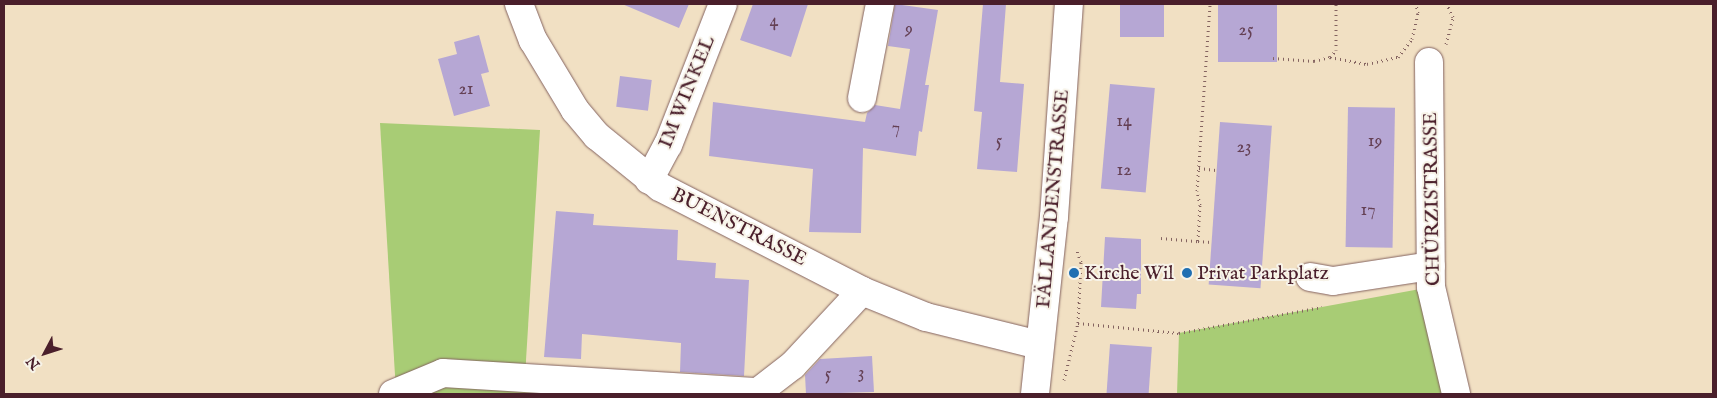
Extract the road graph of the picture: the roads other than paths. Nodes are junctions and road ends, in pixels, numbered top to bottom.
1 (519, 4) edge
2 (723, 4) edge
3 (880, 4) edge
4 (1069, 4) edge
5 (1430, 62) road end
6 (862, 98) dead end
7 (649, 180) junction
8 (1431, 266) junction
9 (1310, 277) dead end
10 (862, 291) junction
11 (1039, 345) junction
12 (393, 394) edge
13 (1035, 394) edge
14 (1456, 394) edge

1 - 7 street, BUENSTRASSE
2 - 7 street, IM WINKEL
3 - 6 street
4 - 11 street, FÄLLANDENSTRASSE
5 - 8 street, CHÜRZISTRASSE
7 - 10 street, BUENSTRASSE
8 - 9 street
8 - 14 street, CHÜRZISTRASSE
10 - 11 street, BUENSTRASSE
10 - 12 street
11 - 13 street, FÄLLANDENSTRASSE

